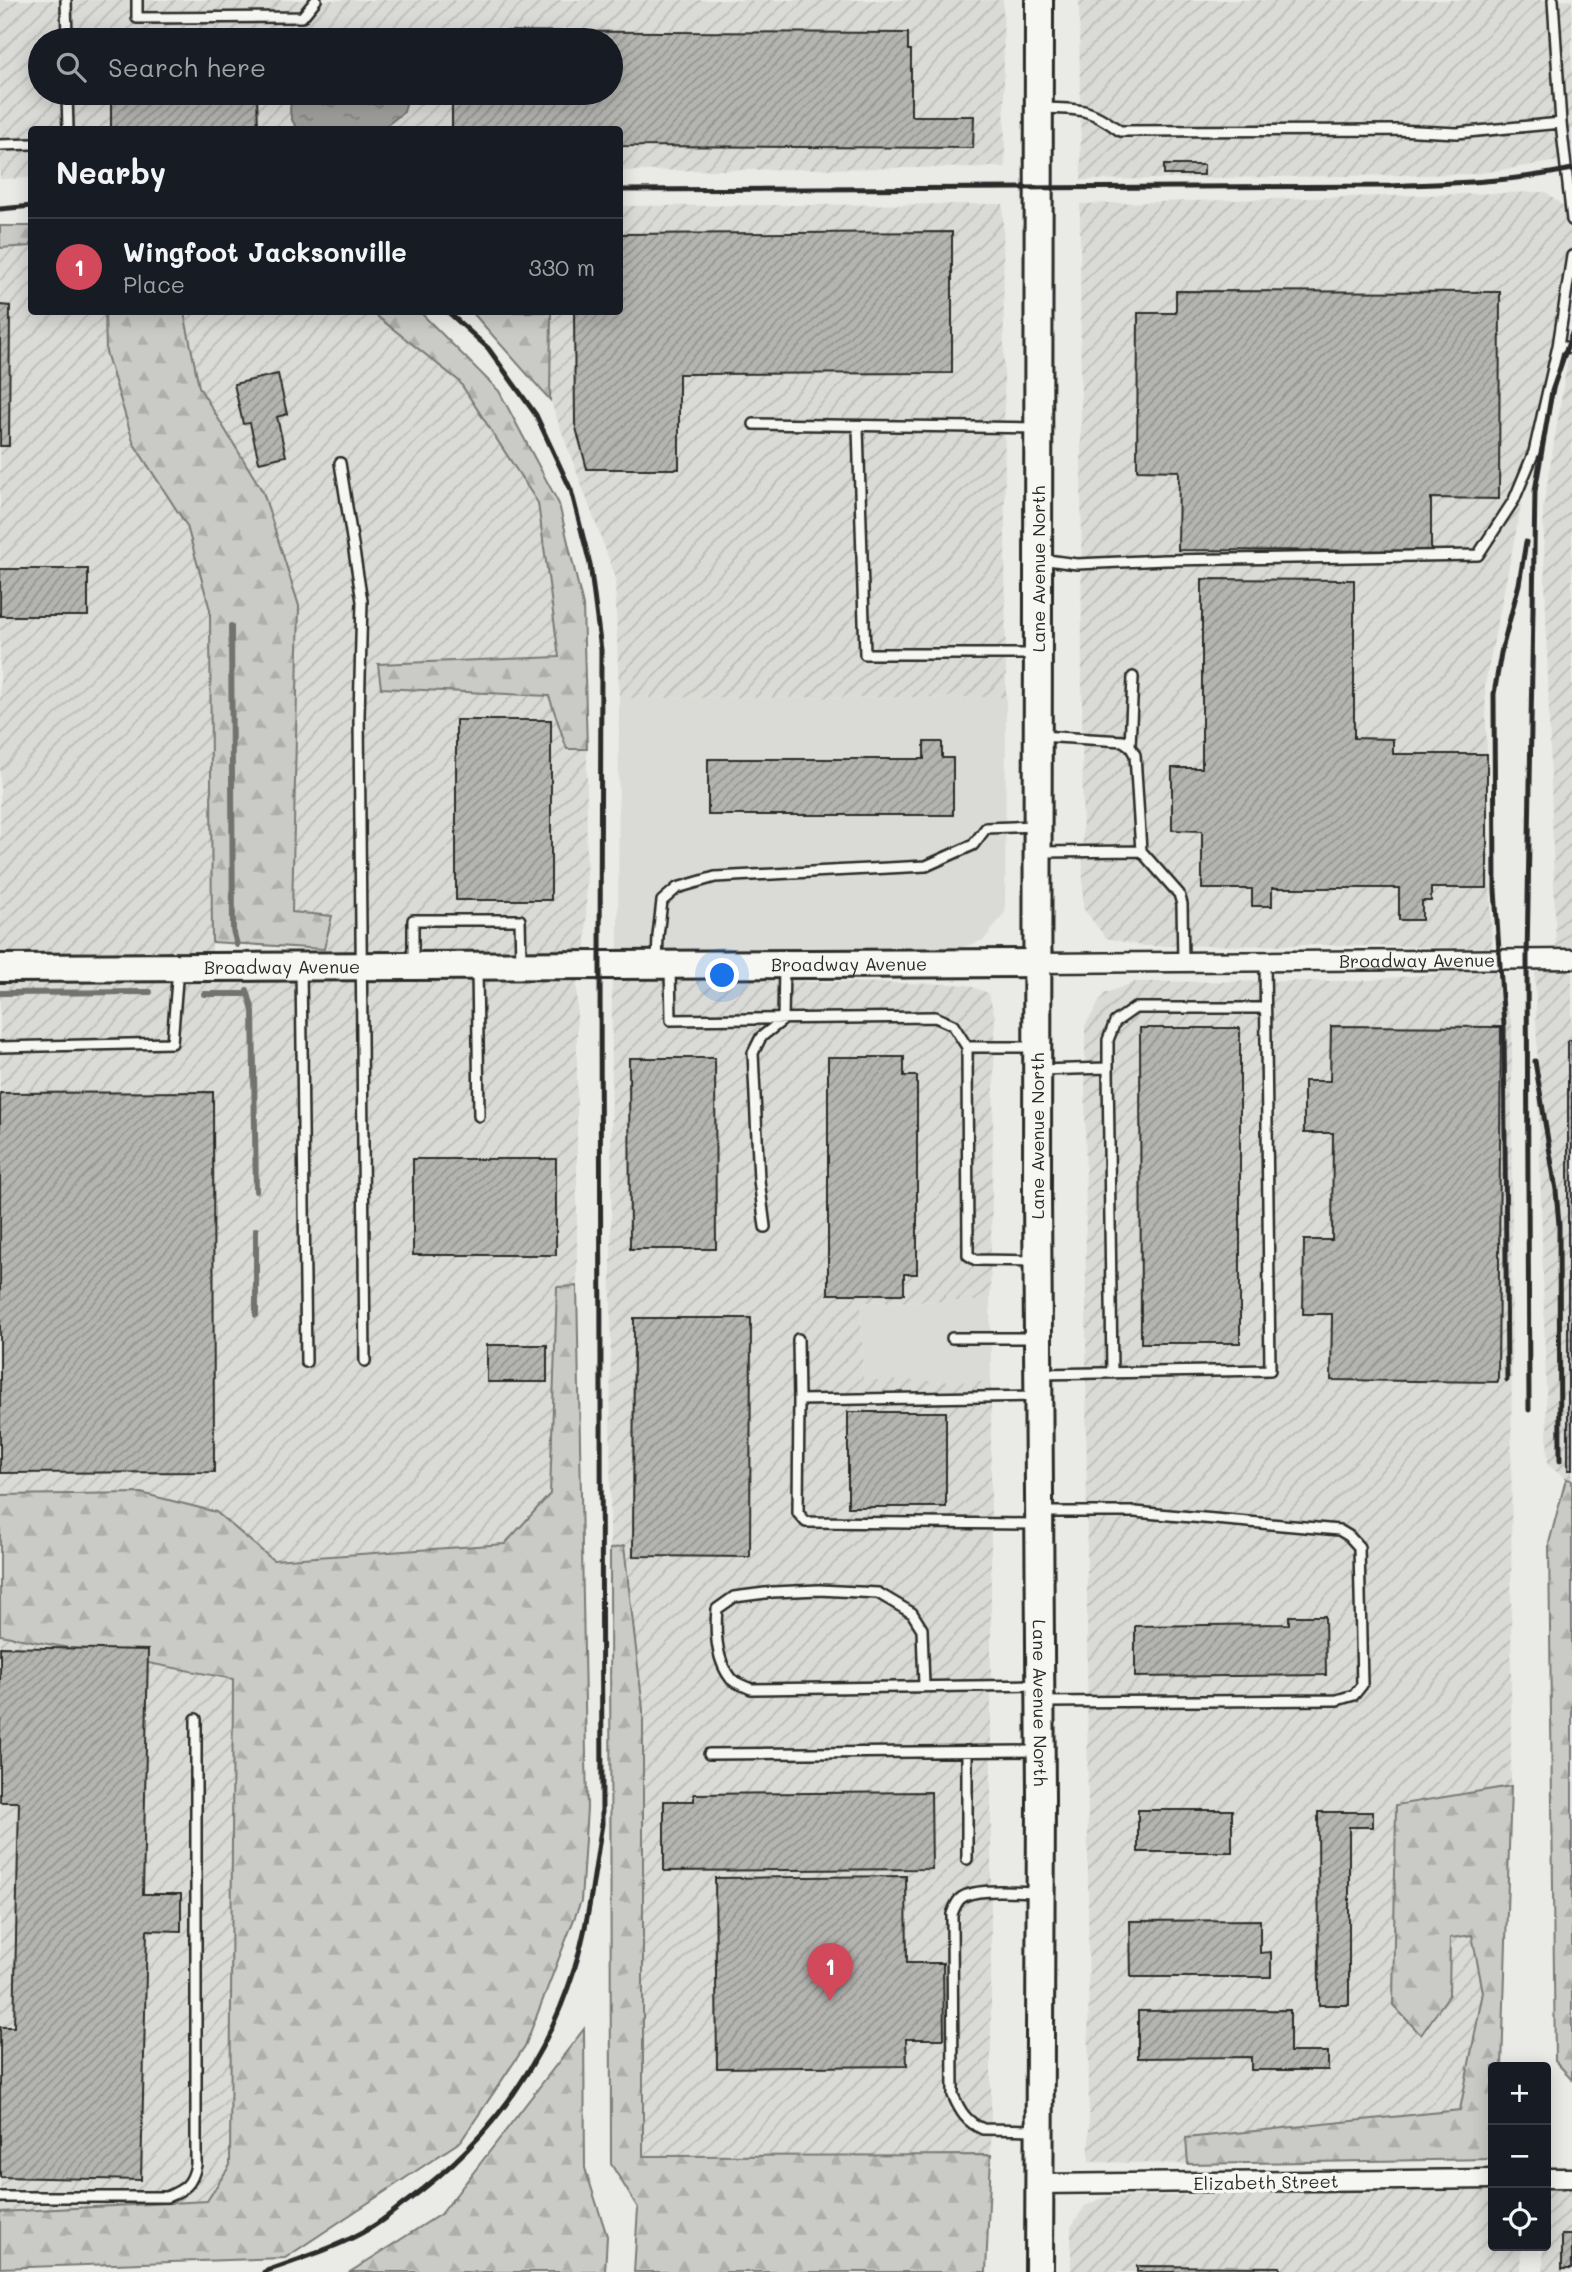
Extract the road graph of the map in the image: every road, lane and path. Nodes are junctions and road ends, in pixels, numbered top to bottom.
1 (66, 0) edge
2 (137, 0) edge
3 (316, 0) edge
4 (1039, 0) edge
5 (1553, 0) edge
6 (67, 28) edge
7 (67, 105) edge
8 (1039, 108) junction
9 (1561, 123) junction
10 (68, 126) edge
11 (28, 144) edge
12 (0, 145) edge
13 (1572, 220) edge
14 (1572, 256) edge
15 (1558, 346) junction
16 (1572, 348) edge
17 (754, 424) dead end
18 (858, 426) junction
19 (1039, 428) junction
20 (341, 463) dead end
21 (1038, 559) junction
22 (1038, 654) junction
23 (1133, 677) dead end
24 (1038, 736) junction
25 (1130, 746) junction
26 (1038, 826) junction
27 (1142, 851) junction
28 (1037, 852) junction
29 (1572, 959) edge
30 (1265, 960) junction
31 (1183, 961) junction
32 (1037, 963) junction
33 (784, 964) junction
34 (521, 965) junction
35 (664, 965) junction
36 (301, 966) junction
37 (360, 966) junction
38 (412, 966) junction
39 (477, 966) junction
40 (178, 967) junction
41 (0, 968) edge
42 (1265, 1008) junction
43 (783, 1020) junction
44 (0, 1047) edge
45 (967, 1047) junction
46 (1037, 1058) junction
47 (1108, 1068) junction
48 (479, 1116) dead end
49 (765, 1227) dead end
50 (1038, 1261) junction
51 (953, 1338) dead end
52 (1039, 1338) junction
53 (798, 1339) dead end
54 (365, 1361) dead end
55 (306, 1362) dead end
56 (1112, 1373) junction
57 (1039, 1385) junction
58 (799, 1399) junction
59 (1040, 1518) junction
60 (924, 1686) junction
61 (1040, 1693) junction
62 (196, 1719) dead end
63 (967, 1751) junction
64 (1040, 1751) junction
65 (709, 1754) dead end
66 (967, 1859) dead end
67 (1039, 1892) junction
68 (1039, 2130) junction
69 (1551, 2178) edge
70 (1572, 2178) edge
71 (1488, 2179) edge
72 (1039, 2184) junction
73 (0, 2197) edge
74 (1039, 2272) edge

1 - 6 lane
2 - 3 lane
4 - 8 main road, Lane Avenue North
5 - 9 lane
7 - 10 lane
8 - 9 lane
8 - 19 main road, Lane Avenue North
9 - 13 lane
11 - 12 lane
14 - 15 lane
15 - 16 lane
15 - 21 lane
17 - 18 lane
18 - 19 lane
18 - 22 lane
19 - 21 main road, Lane Avenue North
20 - 37 lane
21 - 22 main road, Lane Avenue North
22 - 24 main road, Lane Avenue North
23 - 25 lane
24 - 25 lane
24 - 26 main road, Lane Avenue North
25 - 27 lane
26 - 28 main road, Lane Avenue North
26 - 35 lane
27 - 28 lane
27 - 31 lane
28 - 32 main road, Lane Avenue North
29 - 30 street, Broadway Avenue
30 - 31 street, Broadway Avenue
30 - 42 lane
31 - 32 street, Broadway Avenue
32 - 33 main road, Broadway Avenue
32 - 46 main road, Lane Avenue North
33 - 35 main road, Broadway Avenue
33 - 43 lane
34 - 35 main road, Broadway Avenue
34 - 38 lane
34 - 39 main road, Broadway Avenue
35 - 43 lane
36 - 37 main road, Broadway Avenue
36 - 40 main road, Broadway Avenue
36 - 55 lane
37 - 38 main road, Broadway Avenue
37 - 54 lane
38 - 39 main road, Broadway Avenue
39 - 48 lane
40 - 41 main road, Broadway Avenue
40 - 44 lane
42 - 47 lane
42 - 56 lane
43 - 45 lane
43 - 49 lane
45 - 46 lane
45 - 50 lane
46 - 47 lane
46 - 50 main road, Lane Avenue North
47 - 56 lane
50 - 52 main road, Lane Avenue North
51 - 52 lane
52 - 57 main road, Lane Avenue North
53 - 58 lane
56 - 57 lane
57 - 58 lane
57 - 59 main road, Lane Avenue North
58 - 59 lane
59 - 61 main road, Lane Avenue North
59 - 61 lane
60 - 60 lane
60 - 61 lane
61 - 64 main road, Lane Avenue North
62 - 73 lane
63 - 64 lane
63 - 65 lane
63 - 66 lane
64 - 67 main road, Lane Avenue North
67 - 68 main road, Lane Avenue North
67 - 68 lane
68 - 72 main road, Lane Avenue North
69 - 70 street
71 - 72 street, Elizabeth Street
72 - 74 main road, Lane Avenue North

